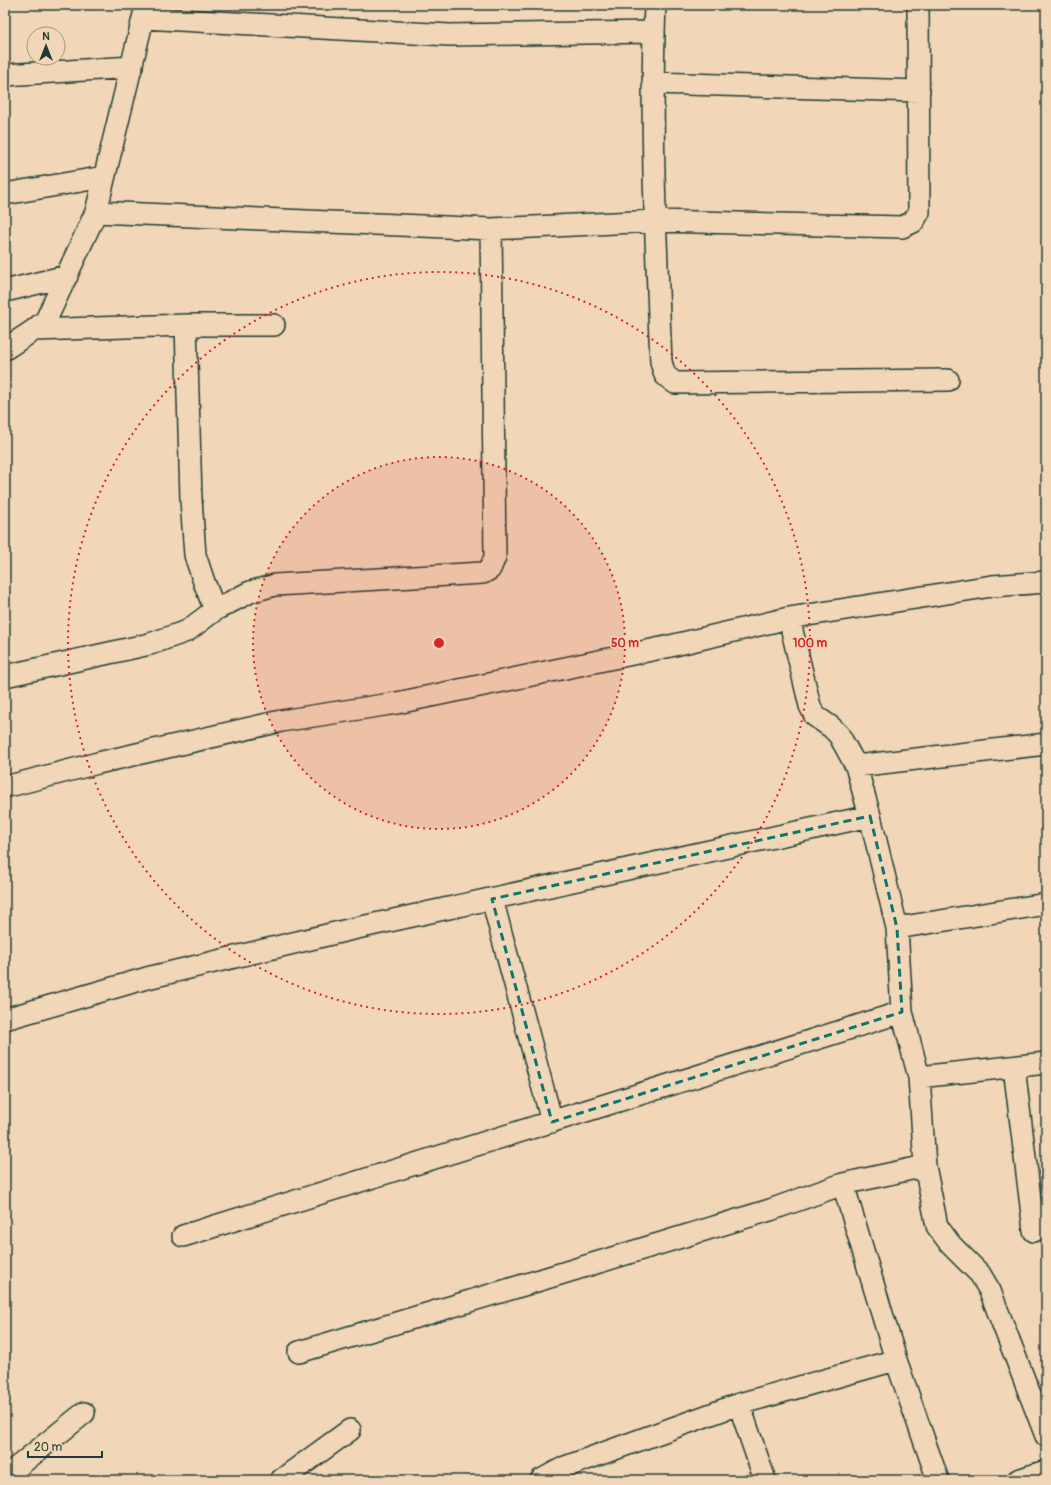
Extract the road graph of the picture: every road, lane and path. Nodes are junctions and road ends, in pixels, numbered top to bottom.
1 (655, 5) edge
2 (918, 5) edge
3 (145, 12) edge
4 (654, 32) junction
5 (132, 67) junction
6 (5, 75) edge
7 (653, 83) junction
8 (919, 91) junction
9 (104, 177) junction
10 (5, 194) edge
11 (96, 212) junction
12 (655, 221) junction
13 (491, 229) junction
14 (67, 276) junction
15 (5, 291) edge
16 (186, 324) junction
17 (274, 324) dead end
18 (34, 330) junction
19 (5, 348) edge
20 (948, 380) dead end
21 (1046, 582) edge
22 (216, 610) junction
23 (789, 618) junction
24 (5, 676) edge
25 (1046, 744) edge
26 (856, 766) junction
27 (5, 787) edge
28 (870, 816) junction
29 (492, 899) junction
30 (1046, 904) edge
31 (897, 928) junction
32 (902, 1012) junction
33 (5, 1019) edge
34 (1046, 1063) edge
35 (1014, 1068) junction
36 (919, 1077) junction
37 (552, 1122) junction
38 (925, 1166) junction
39 (843, 1184) junction
40 (1034, 1230) dead end
41 (183, 1236) dead end
42 (299, 1352) dead end
43 (896, 1360) junction
44 (740, 1404) junction
45 (84, 1413) dead end
46 (350, 1430) dead end
47 (1046, 1436) edge
48 (1046, 1471) edge
49 (5, 1477) edge
50 (281, 1480) edge
51 (541, 1480) edge
52 (765, 1480) edge
53 (938, 1480) edge
54 (1018, 1480) edge

1 - 4 street
2 - 8 street
3 - 4 street
3 - 5 street
4 - 7 street
5 - 6 street
5 - 9 street
7 - 8 street
7 - 12 street
8 - 12 street
9 - 10 street
9 - 11 street
11 - 13 street
11 - 14 street
12 - 13 street
12 - 20 street
13 - 22 street
14 - 15 street
14 - 18 street
16 - 17 street
16 - 18 street
16 - 22 street
18 - 19 street
21 - 23 street
22 - 24 street
23 - 26 street
23 - 27 street
25 - 26 street
26 - 28 street
28 - 29 street
28 - 31 street
29 - 33 street
29 - 37 street
30 - 31 street
31 - 32 street
32 - 36 street
32 - 37 street
34 - 35 street
35 - 36 street
35 - 40 street
36 - 38 street
37 - 41 street
38 - 39 street
38 - 47 street
39 - 42 street
39 - 43 street
43 - 44 street
43 - 53 street
44 - 51 street
44 - 52 street
45 - 49 street
46 - 50 street
48 - 54 street

